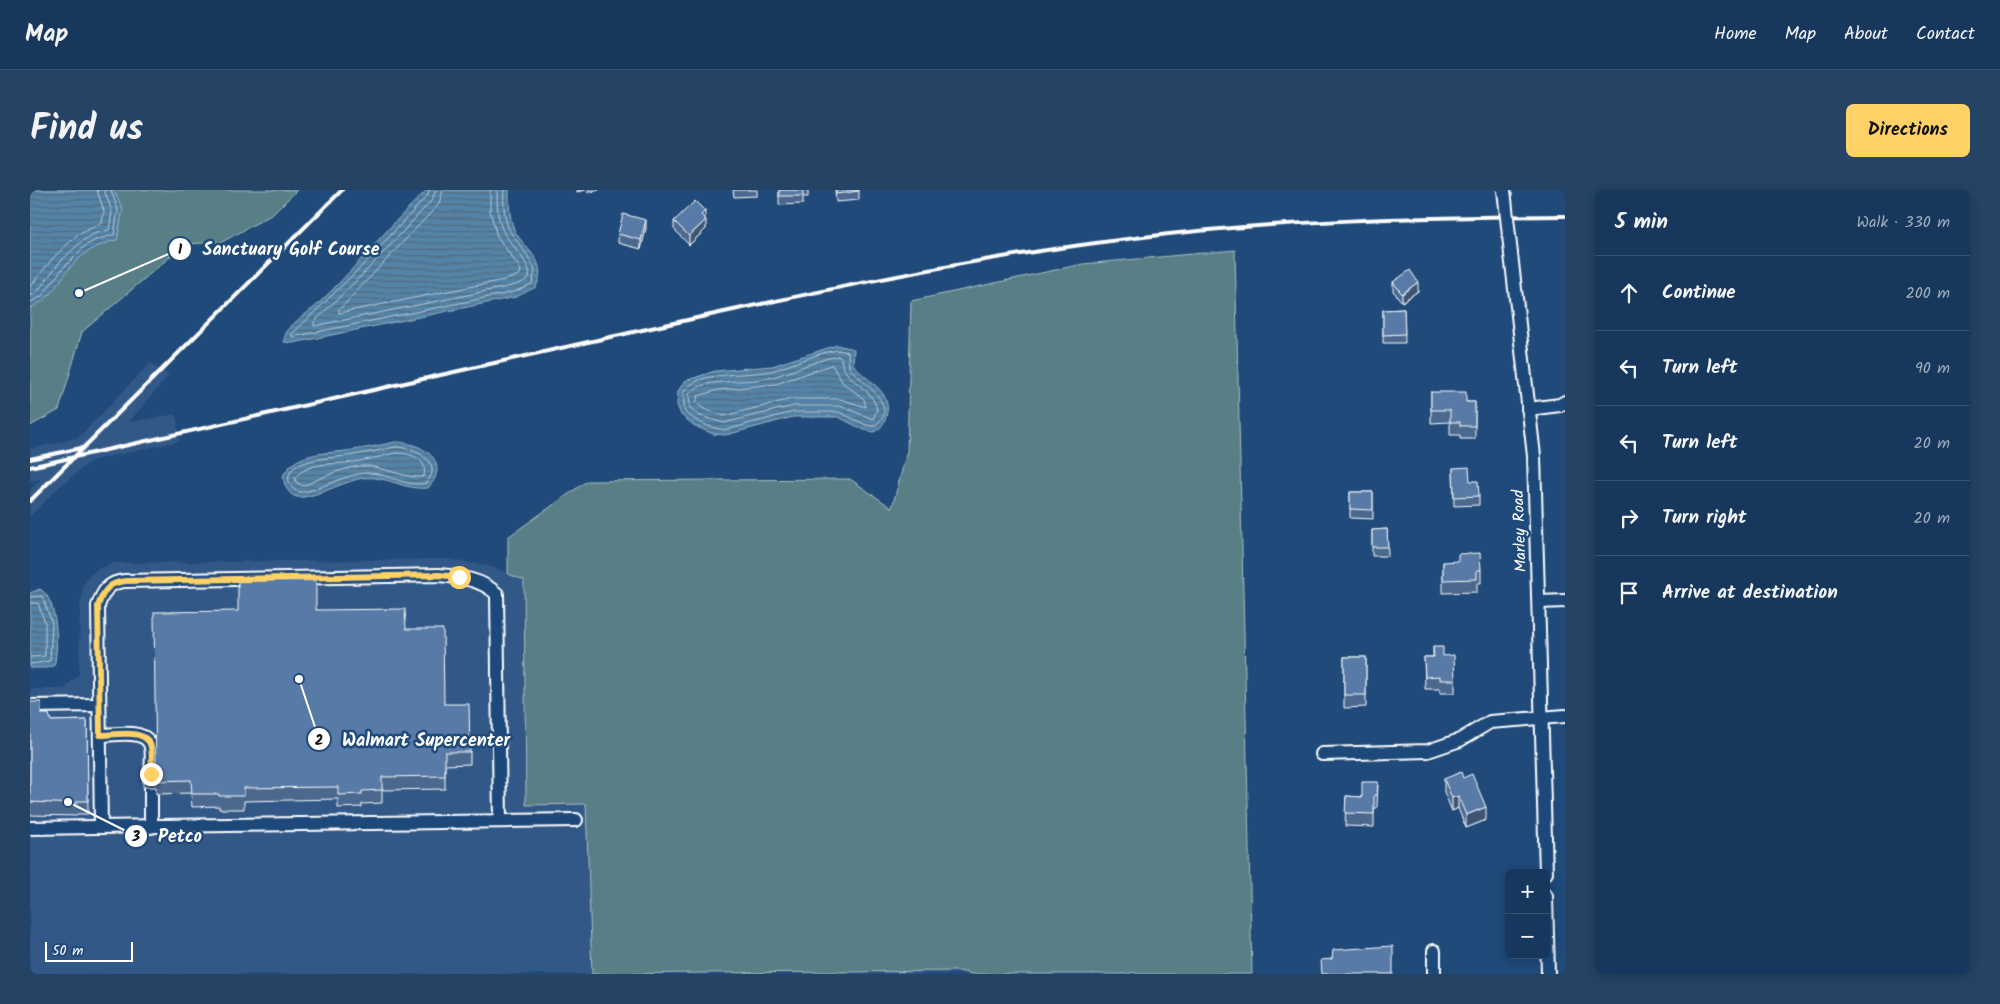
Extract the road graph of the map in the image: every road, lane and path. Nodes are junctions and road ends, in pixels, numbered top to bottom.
1 (1504, 190) edge
2 (1565, 402) edge
3 (1528, 408) junction
4 (1565, 601) edge
5 (1539, 602) junction
6 (99, 705) junction
7 (30, 706) edge
8 (1542, 716) junction
9 (1565, 716) edge
10 (100, 735) junction
11 (1322, 754) dead end
12 (151, 774) edge
13 (151, 788) edge
14 (576, 820) dead end
15 (500, 821) junction
16 (151, 826) junction
17 (101, 827) junction
18 (30, 828) edge
19 (1546, 869) edge
20 (1546, 914) edge
21 (1434, 951) dead end
22 (1434, 974) edge
23 (1548, 974) edge

1 - 3 street, Marley Road, bridge
2 - 3 street
3 - 5 street, Marley Road
4 - 5 street
5 - 8 street, Marley Road
6 - 7 street
6 - 10 street
6 - 15 street
8 - 9 street
8 - 11 street
8 - 19 street, Marley Road
10 - 12 street
10 - 17 street
13 - 16 street
14 - 15 street
15 - 16 street
16 - 17 street
17 - 18 street
20 - 23 street
21 - 22 street

